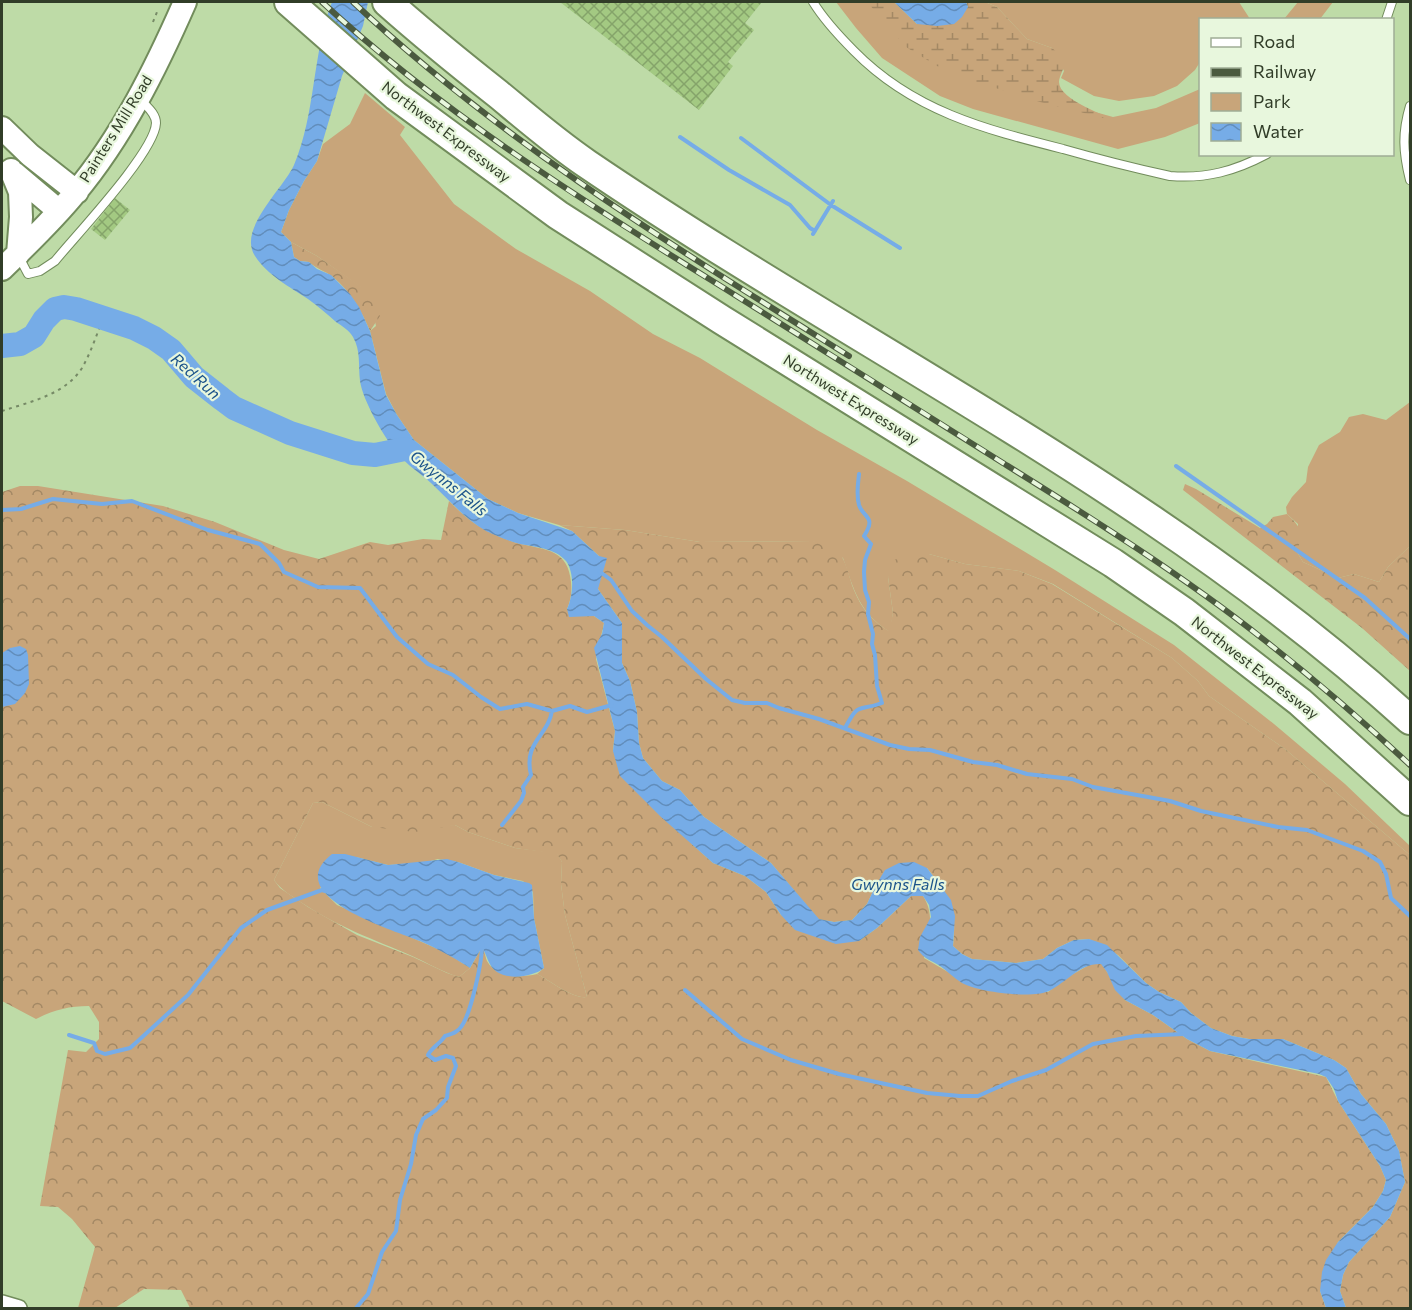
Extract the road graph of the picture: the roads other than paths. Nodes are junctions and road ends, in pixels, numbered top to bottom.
1 (185, 2) edge
2 (289, 2) edge
3 (387, 2) edge
4 (813, 2) edge
5 (1392, 2) edge
6 (416, 14) edge
7 (1387, 18) edge
8 (138, 97) junction
9 (1410, 106) edge
10 (2, 128) edge
11 (1263, 156) edge
12 (6, 166) edge
13 (1410, 180) edge
14 (76, 192) junction
15 (59, 212) junction
16 (10, 261) edge
17 (1410, 720) edge
18 (1410, 801) edge
19 (2, 1303) edge
20 (19, 1308) edge

1 - 8 main road, Painters Mill Road
2 - 18 highway, Northwest Expressway
3 - 6 highway
4 - 11 lane
5 - 7 lane
6 - 17 highway
8 - 14 main road, Painters Mill Road
8 - 16 lane
9 - 13 lane
10 - 14 main road
12 - 15 main road
12 - 16 main road
14 - 15 main road, Painters Mill Road
15 - 16 main road, Painters Mill Road
19 - 20 street

